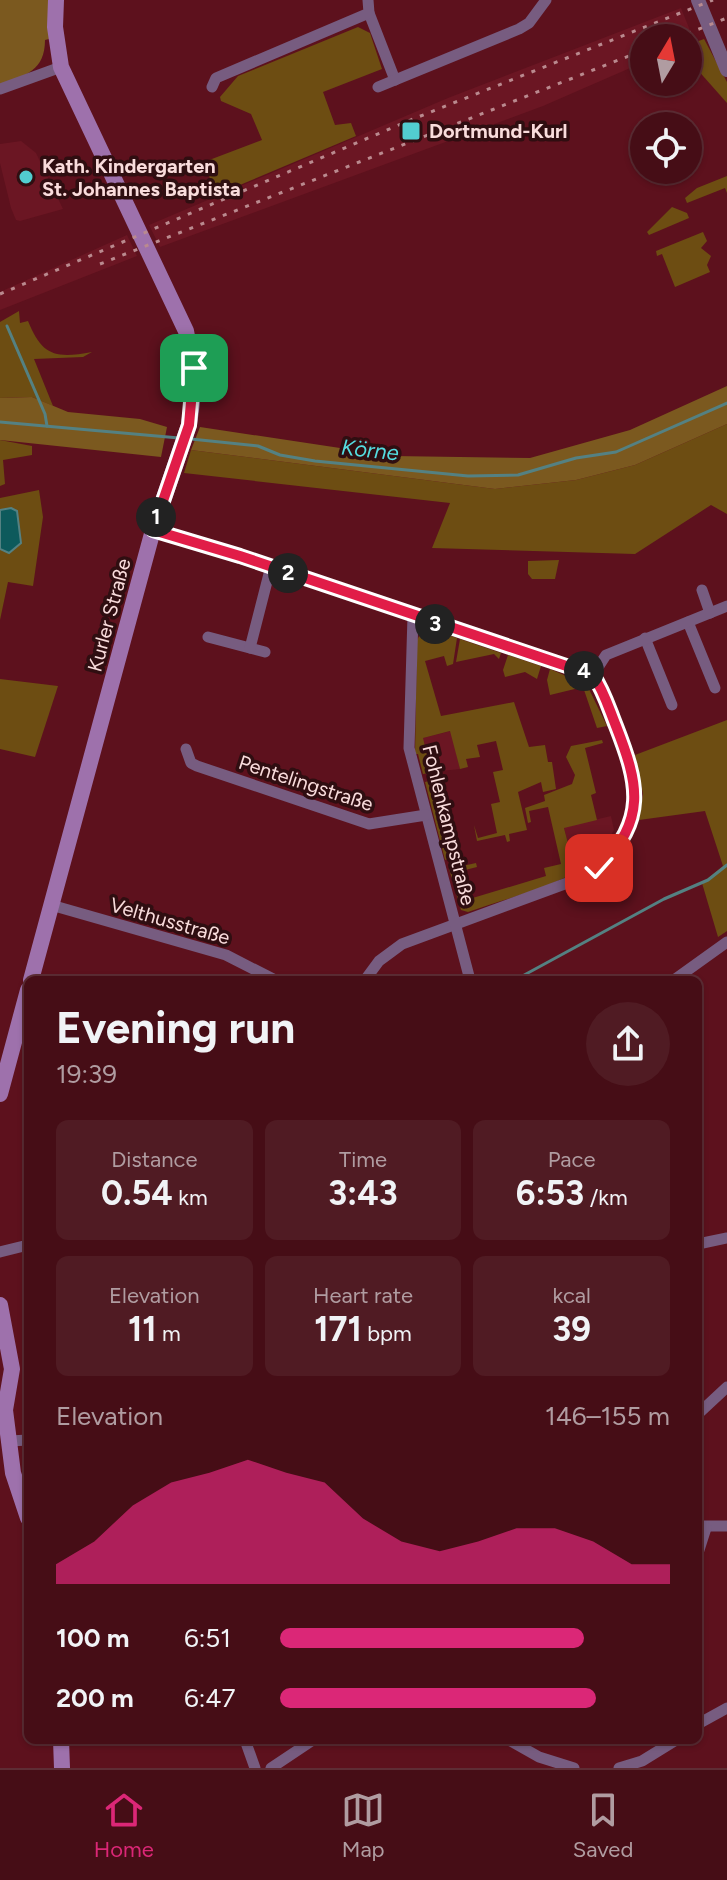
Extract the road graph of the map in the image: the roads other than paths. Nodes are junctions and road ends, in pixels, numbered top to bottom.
1 (56, 0) edge
2 (368, 0) edge
3 (546, 0) edge
4 (698, 0) edge
5 (369, 13) junction
6 (61, 67) junction
7 (727, 70) edge
8 (395, 80) junction
9 (212, 87) dead end
10 (378, 87) dead end
11 (0, 89) edge
12 (153, 530) junction
13 (271, 566) junction
14 (702, 590) dead end
15 (727, 606) edge
16 (710, 613) junction
17 (413, 616) junction
18 (688, 622) junction
19 (208, 637) dead end
20 (645, 638) junction
21 (250, 648) junction
22 (265, 652) dead end
23 (593, 675) junction
24 (715, 688) dead end
25 (672, 705) dead end
26 (186, 749) dead end
27 (426, 815) junction
28 (51, 905) junction
29 (455, 925) junction
30 (727, 942) edge
31 (32, 976) edge
32 (267, 976) edge
33 (368, 976) edge
34 (469, 976) edge
35 (680, 976) edge
36 (24, 1005) edge
37 (0, 1094) edge
38 (727, 1238) edge
39 (702, 1243) edge
40 (24, 1246) edge
41 (0, 1252) edge
42 (0, 1305) edge
43 (727, 1387) edge
44 (702, 1410) edge
45 (9, 1432) junction
46 (24, 1438) edge
47 (24, 1508) edge
48 (727, 1526) edge
49 (702, 1527) edge
50 (727, 1708) edge
51 (702, 1722) edge
52 (61, 1744) edge
53 (246, 1744) edge
54 (307, 1744) edge
55 (516, 1744) edge
56 (670, 1744) edge
57 (62, 1768) edge
58 (255, 1768) edge
59 (271, 1768) edge
60 (574, 1768) edge
61 (619, 1768) edge

1 - 6 main road, Kurler Straße
2 - 5 street
3 - 8 street
4 - 7 street
5 - 8 street
5 - 9 street
6 - 11 street
6 - 12 main road, Kurler Straße
8 - 10 street
12 - 13 street
12 - 28 main road, Kurler Straße
13 - 17 street
13 - 21 street
14 - 16 street
15 - 16 street
16 - 18 street
17 - 23 street
17 - 27 street, Fohlenkampstraße
18 - 20 street
18 - 24 street
19 - 21 street
20 - 23 street
20 - 25 street
21 - 22 street
23 - 29 street
26 - 27 street, Pentelingstraße
27 - 29 street, Fohlenkampstraße
28 - 31 main road, Kurler Straße
28 - 32 street, Velthusstraße
29 - 33 street
29 - 34 street, Fohlenkampstraße
30 - 35 street
36 - 37 main road
38 - 39 street
40 - 41 street
42 - 45 main road
43 - 44 street
45 - 46 street
45 - 47 main road
48 - 49 street
50 - 51 street
52 - 57 main road
53 - 58 street
54 - 59 street
55 - 60 street
56 - 61 street

